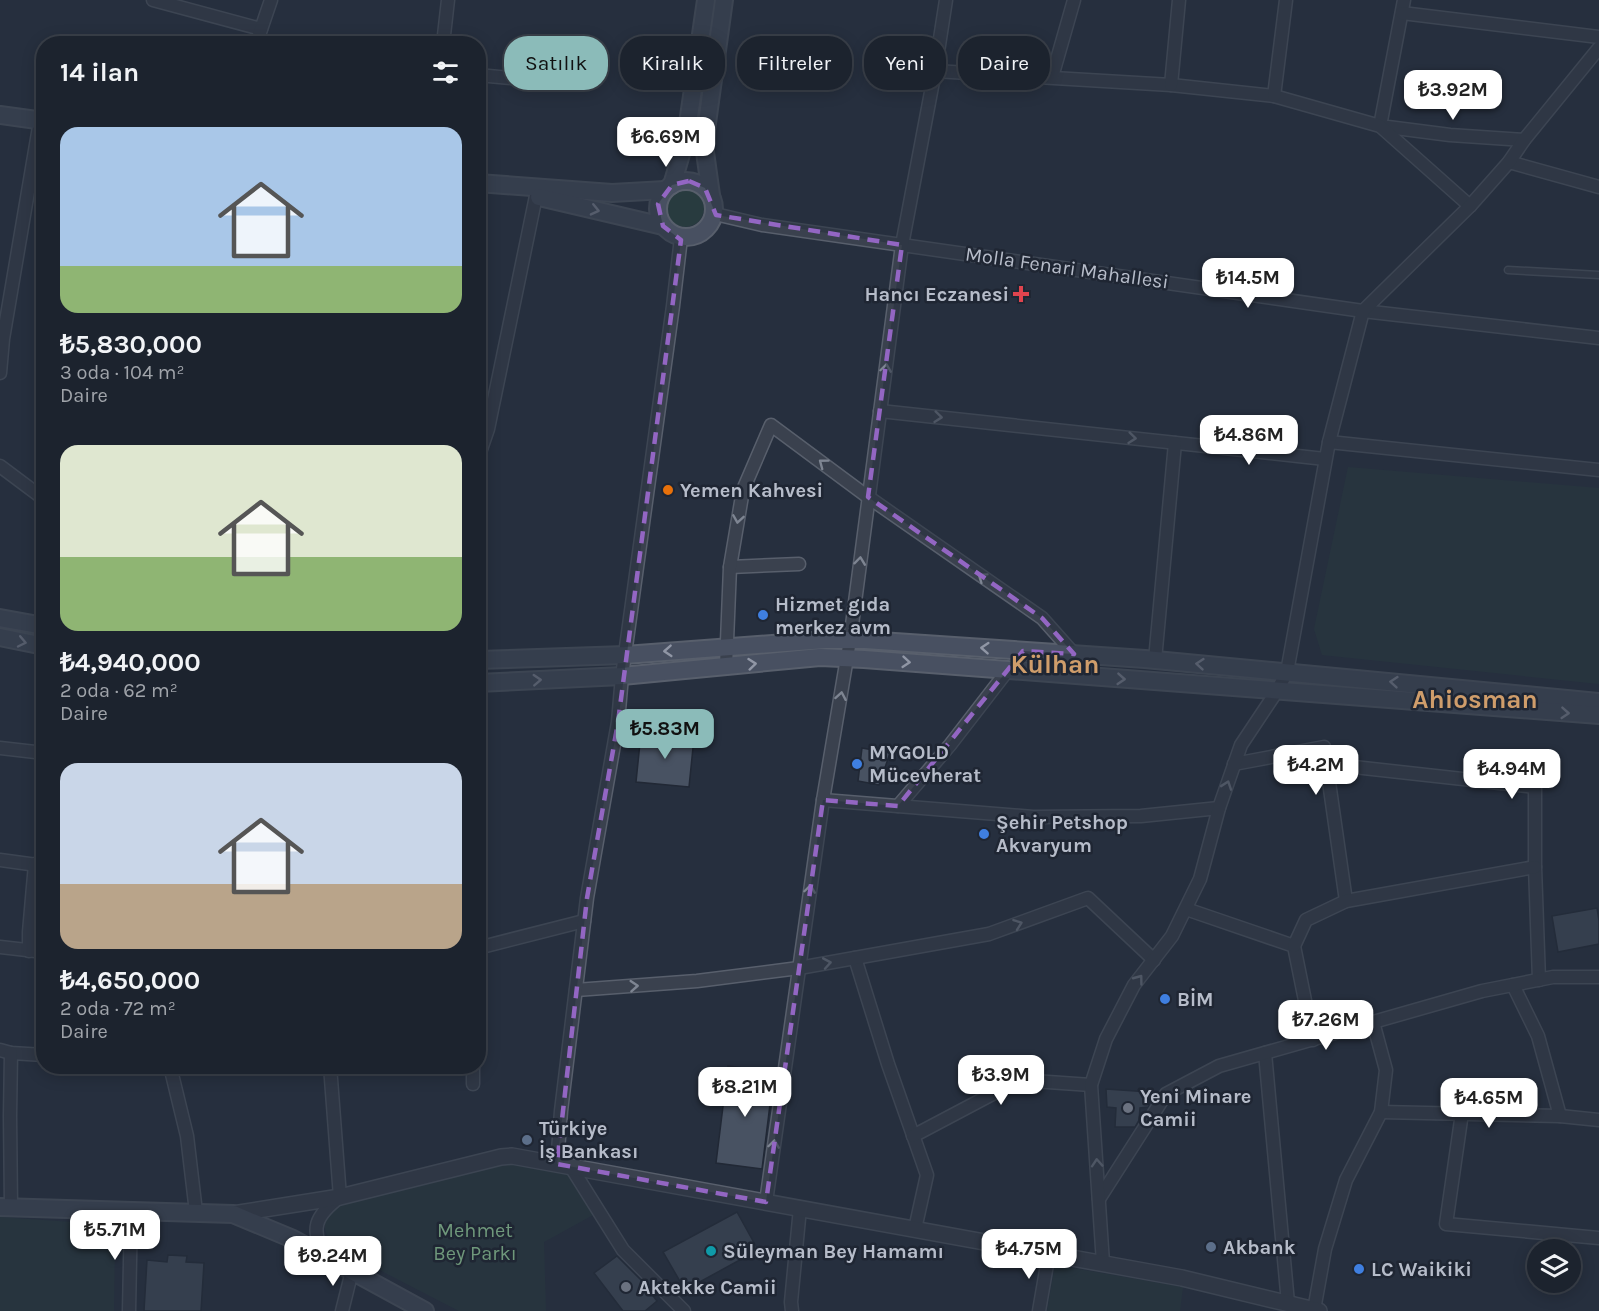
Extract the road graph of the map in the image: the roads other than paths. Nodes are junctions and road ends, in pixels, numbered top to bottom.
1 (153, 0) edge
2 (271, 0) edge
3 (448, 0) edge
4 (706, 0) edge
5 (724, 0) edge
6 (946, 0) edge
7 (1074, 0) edge
8 (1179, 0) edge
9 (1286, 0) edge
10 (1404, 0) edge
11 (1402, 13) junction
12 (261, 29) junction
13 (259, 36) edge
14 (444, 36) edge
15 (941, 36) edge
16 (1599, 37) edge
17 (1599, 48) edge
18 (946, 72) edge
19 (486, 76) edge
20 (504, 77) edge
21 (1052, 77) junction
22 (1171, 85) junction
23 (932, 90) edge
24 (1274, 96) junction
25 (0, 115) edge
26 (36, 120) edge
27 (1380, 126) junction
28 (1524, 140) junction
29 (36, 155) edge
30 (1509, 162) junction
31 (486, 184) edge
32 (497, 186) junction
33 (668, 187) junction
34 (1599, 187) edge
35 (711, 195) junction
36 (536, 196) junction
37 (1470, 206) junction
38 (714, 214) junction
39 (663, 226) junction
40 (681, 238) junction
41 (902, 245) junction
42 (1508, 270) dead end
43 (1599, 275) edge
44 (1363, 310) junction
45 (1599, 338) edge
46 (0, 373) edge
47 (880, 411) junction
48 (486, 415) edge
49 (1329, 442) junction
50 (1176, 443) junction
51 (1325, 459) junction
52 (0, 466) edge
53 (1599, 470) edge
54 (36, 493) edge
55 (868, 497) junction
56 (799, 564) dead end
57 (730, 567) junction
58 (0, 618) edge
59 (36, 625) edge
60 (0, 637) edge
61 (850, 640) junction
62 (36, 644) edge
63 (726, 647) junction
64 (1074, 654) junction
65 (625, 655) junction
66 (847, 658) junction
67 (486, 660) edge
68 (1155, 660) junction
69 (726, 666) junction
70 (1008, 670) junction
71 (1287, 672) junction
72 (622, 676) junction
73 (486, 683) edge
74 (1277, 691) junction
75 (1599, 702) edge
76 (1599, 715) edge
77 (0, 748) edge
78 (36, 752) edge
79 (1234, 764) junction
80 (1327, 764) junction
81 (823, 800) junction
82 (898, 806) junction
83 (1219, 808) junction
84 (0, 860) edge
85 (36, 865) edge
86 (1535, 867) junction
87 (36, 885) edge
88 (1346, 901) junction
89 (1186, 909) junction
90 (584, 921) junction
91 (486, 946) edge
92 (1294, 946) junction
93 (0, 947) edge
94 (29, 951) junction
95 (36, 951) edge
96 (855, 958) junction
97 (1154, 960) junction
98 (799, 969) junction
99 (1599, 977) edge
100 (1539, 980) junction
101 (1513, 985) junction
102 (576, 990) junction
103 (1373, 1022) junction
104 (1313, 1040) junction
105 (6, 1051) edge
106 (1265, 1053) junction
107 (36, 1054) edge
108 (172, 1074) edge
109 (331, 1074) edge
110 (473, 1074) edge
111 (474, 1084) dead end
112 (1091, 1085) junction
113 (1381, 1112) junction
114 (1462, 1113) junction
115 (1560, 1116) junction
116 (1599, 1120) edge
117 (913, 1136) junction
118 (564, 1166) junction
119 (340, 1197) junction
120 (1099, 1199) junction
121 (766, 1202) junction
122 (6, 1207) edge
123 (800, 1209) junction
124 (131, 1212) junction
125 (196, 1212) junction
126 (233, 1214) junction
127 (915, 1229) junction
128 (1599, 1238) edge
129 (1049, 1253) junction
130 (327, 1258) junction
131 (1103, 1263) junction
132 (352, 1271) junction
133 (1288, 1303) junction
134 (1317, 1310) edge
135 (129, 1311) edge
136 (342, 1311) edge
137 (425, 1311) edge
138 (684, 1311) edge
139 (792, 1311) edge
140 (1039, 1311) edge

1 - 12 street
2 - 12 street
3 - 14 street
4 - 33 main road
5 - 35 main road
6 - 15 street
7 - 21 street
8 - 22 street
9 - 24 street
10 - 11 street
11 - 16 street
11 - 27 street
12 - 13 street
17 - 28 street
18 - 21 street
19 - 20 street
21 - 22 street
22 - 24 street
23 - 41 street
24 - 27 street
25 - 26 main road
27 - 28 street
27 - 37 street
28 - 30 street
29 - 46 street
30 - 34 street
30 - 37 street
31 - 32 main road
32 - 33 main road
32 - 36 main road
33 - 35 main road
33 - 39 main road
35 - 38 main road
36 -> 39 main road
36 - 48 street
37 - 44 street
38 - 40 main road
38 - 41 street, Molla Fenari Mahallesi
39 - 40 main road
40 - 65 street
41 - 44 street, Molla Fenari Mahallesi
47 -> 41 street
42 - 43 lane
44 - 45 street, Molla Fenari Mahallesi
44 - 49 street
47 -> 50 street
47 - 55 street
49 - 51 street
49 - 53 street
50 - 51 street
50 - 68 street
51 - 71 street
52 - 54 street
55 -> 57 street
61 -> 55 street
64 -> 55 street
56 - 57 street
57 - 63 street
58 - 59 main road
60 -> 62 main road
61 - 63 main road
64 -> 61 main road
61 - 66 street
63 -> 65 main road
63 - 69 street
64 - 68 main road
65 - 67 main road
65 - 72 street
69 -> 66 main road
66 -> 70 main road
81 -> 66 street
71 -> 68 main road
69 - 72 main road
70 -> 74 main road
70 - 82 street
71 - 74 street
75 -> 71 main road
73 -> 72 main road
72 - 90 street
74 -> 76 main road
74 - 79 street
77 - 78 street
79 - 80 street
83 -> 79 street
80 - 86 street
80 - 88 street
81 - 82 street
98 -> 81 street
82 - 83 street
83 - 89 street
84 - 85 street
86 - 88 street
86 - 100 street
87 - 94 street
88 - 92 street
89 - 92 street
89 - 97 street
90 - 91 street
90 - 102 street
92 - 104 street
93 - 94 street
94 - 95 street
96 -> 97 street
98 -> 96 street
96 - 117 street
112 -> 97 street
102 -> 98 street
121 -> 98 street
99 - 100 street
100 - 101 street
101 - 103 street
101 - 115 street
102 - 118 street
103 - 104 street
103 - 113 street
104 - 106 street
105 - 107 street
105 - 122 street
106 - 120 street
106 - 133 street
108 - 125 street
109 - 119 street
110 - 111 street
112 - 117 street
120 -> 112 street
113 - 114 street
113 - 134 street
114 - 115 street
114 - 128 street
115 - 116 street
117 - 127 street
118 - 119 street
118 - 121 street
118 - 138 street
119 - 126 street
119 - 130 street
120 - 131 street
121 - 123 street
122 - 124 main road
123 - 127 street
123 - 139 street
124 - 125 main road
124 - 135 street
125 - 126 main road
126 - 130 main road
127 - 129 street
129 - 131 street
129 - 140 street
130 - 132 main road
131 - 133 street
132 - 136 street
132 - 137 main road
133 - 134 street

